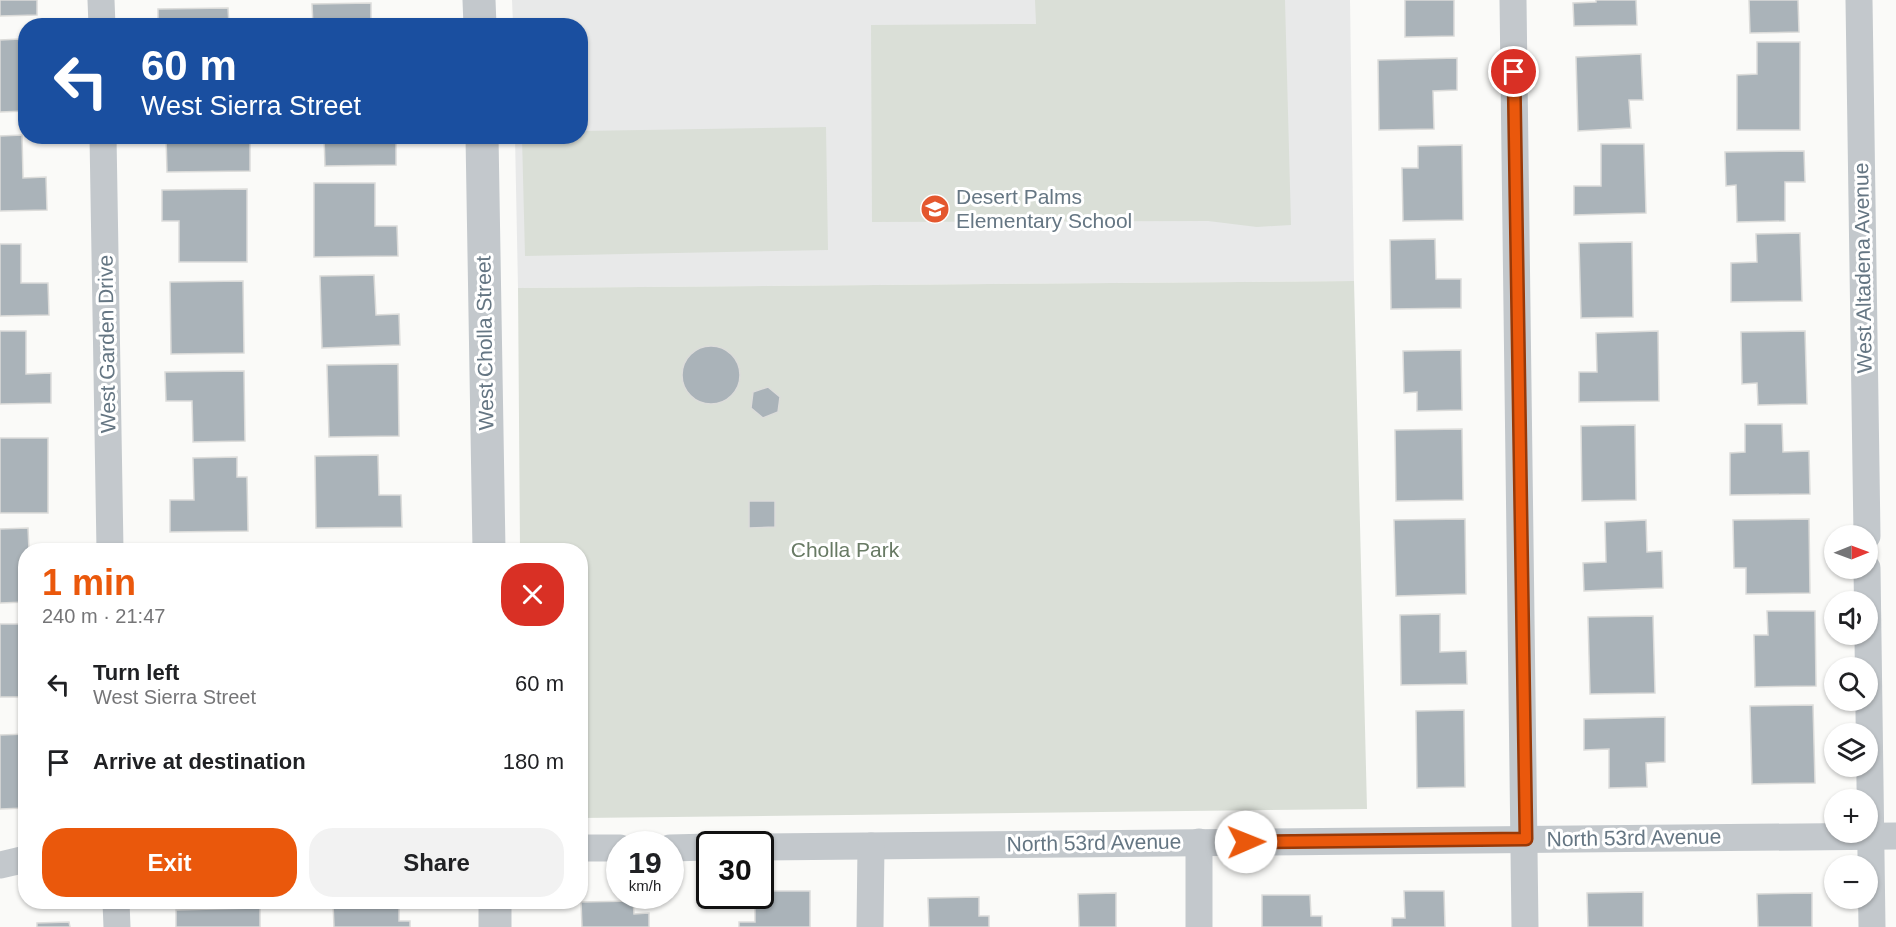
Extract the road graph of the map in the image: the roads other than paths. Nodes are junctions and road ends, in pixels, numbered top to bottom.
1 (101, 0) edge
2 (479, 0) edge
3 (1513, 0) edge
4 (1859, 0) edge
5 (102, 18) edge
6 (480, 18) edge
7 (104, 144) edge
8 (482, 144) edge
9 (1867, 525) edge
10 (110, 543) edge
11 (489, 543) edge
12 (1868, 579) edge
13 (1884, 836) edge
14 (1526, 839) junction
15 (1199, 842) junction
16 (871, 846) junction
17 (774, 847) edge
18 (606, 848) edge
19 (588, 849) edge
20 (18, 861) edge
21 (0, 865) edge
22 (116, 909) edge
23 (495, 909) edge
24 (117, 927) edge
25 (495, 927) edge
26 (870, 927) edge
27 (1199, 927) edge
28 (1526, 927) edge
29 (1872, 927) edge

1 - 5 street
2 - 6 street
3 - 14 street
4 - 9 street, West Altadena Avenue
7 - 10 street, West Garden Drive
8 - 11 street, West Cholla Street
12 - 13 street
13 - 14 street, North 53rd Avenue
13 - 29 street
14 - 15 street, North 53rd Avenue
14 - 28 street
15 - 16 street, North 53rd Avenue
15 - 27 street
16 - 17 street, North 53rd Avenue
16 - 26 street
18 - 19 street
20 - 21 street
22 - 24 street
23 - 25 street

